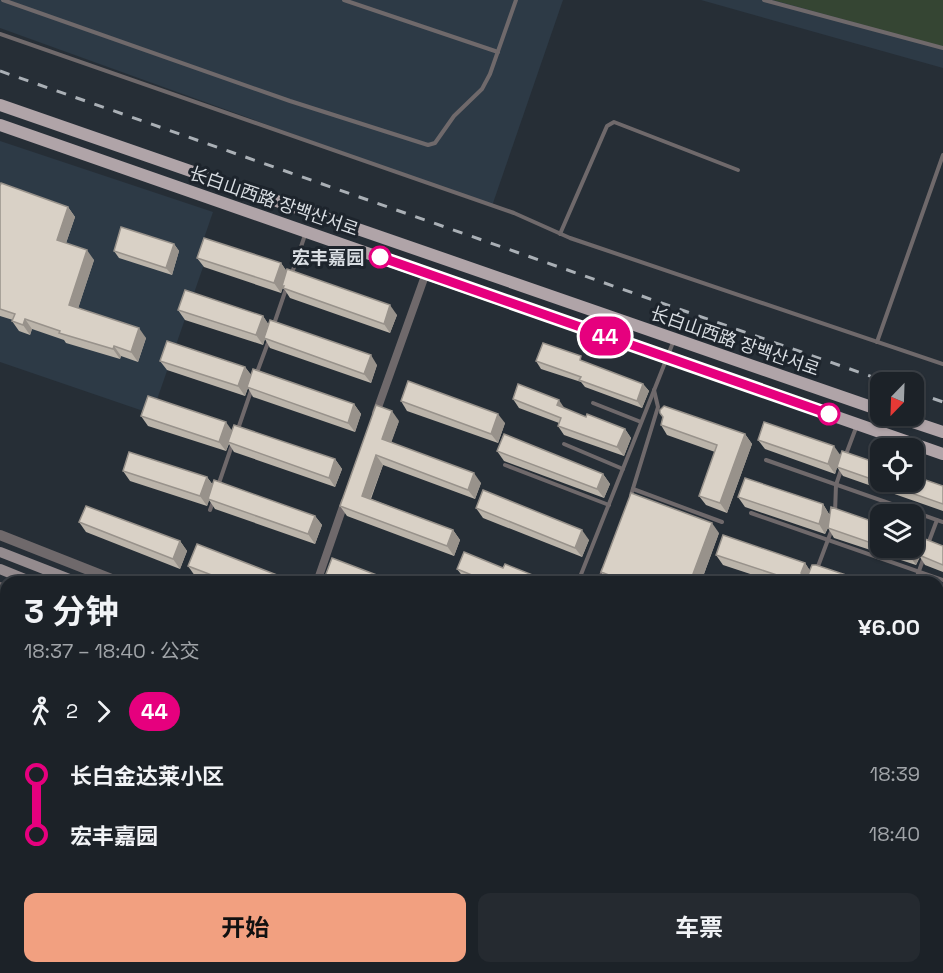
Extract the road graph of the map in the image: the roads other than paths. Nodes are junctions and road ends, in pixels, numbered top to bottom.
1 (3, 0) edge
2 (344, 0) edge
3 (516, 0) edge
4 (764, 0) edge
5 (0, 34) edge
6 (943, 48) edge
7 (498, 52) junction
8 (0, 105) edge
9 (0, 125) edge
10 (943, 154) edge
11 (738, 171) dead end
12 (306, 232) junction
13 (560, 234) junction
14 (426, 273) junction
15 (290, 277) edge
16 (286, 288) edge
17 (674, 339) junction
18 (877, 342) junction
19 (667, 357) junction
20 (943, 364) edge
21 (654, 390) junction
22 (593, 404) dead end
23 (870, 407) edge
24 (375, 417) edge
25 (641, 422) junction
26 (858, 424) junction
27 (924, 426) edge
28 (943, 432) edge
29 (237, 433) edge
30 (233, 444) edge
31 (564, 444) dead end
32 (943, 454) edge
33 (766, 460) dead end
34 (505, 465) edge
35 (623, 469) junction
36 (836, 485) junction
37 (217, 488) edge
38 (633, 489) junction
39 (348, 494) edge
40 (213, 499) edge
41 (629, 499) edge
42 (609, 505) junction
43 (210, 510) edge
44 (751, 513) edge
45 (834, 518) edge
46 (937, 520) junction
47 (722, 522) dead end
48 (943, 522) edge
49 (833, 525) edge
50 (0, 535) edge
51 (828, 539) junction
52 (0, 552) edge
53 (607, 561) edge
54 (0, 569) edge
55 (816, 571) edge
56 (919, 572) junction
57 (17, 576) edge
58 (62, 576) edge
59 (104, 576) edge
60 (319, 576) edge
61 (580, 576) edge
62 (601, 576) edge
63 (917, 576) edge
64 (931, 576) edge

1 - 7 lane
2 - 7 lane
3 - 7 lane
4 - 6 lane
5 - 13 lane
8 - 17 main road, 长白山西路 장백산서로
9 - 12 main road, 长白山西路 장백산서로
10 - 18 lane
11 - 13 lane
12 - 14 main road, 长白山西路 장백산서로
12 - 15 lane
13 - 18 lane
14 - 19 main road, 长白山西路 장백산서로
14 - 24 street
16 - 29 lane
17 - 19 lane
17 - 23 main road, 长白山西路 장백산서로
18 - 20 lane
19 - 21 lane
19 - 26 main road, 长白山西路 장백산서로
21 - 25 lane
21 - 38 lane
22 - 25 lane
25 - 35 lane
26 - 32 main road, 长白山西路 장백산서로
26 - 36 lane
27 - 28 main road
30 - 37 lane
31 - 35 lane
33 - 36 lane
34 - 42 lane
35 - 42 lane
36 - 45 lane
36 - 46 lane
38 - 41 lane
38 - 47 lane
39 - 60 street
40 - 43 lane
42 - 61 lane
44 - 51 lane
46 - 48 lane
46 - 56 lane
49 - 51 lane
50 - 59 street
51 - 55 lane
51 - 56 lane
52 - 58 main road
53 - 62 lane
54 - 57 main road
56 - 63 lane
56 - 64 lane

